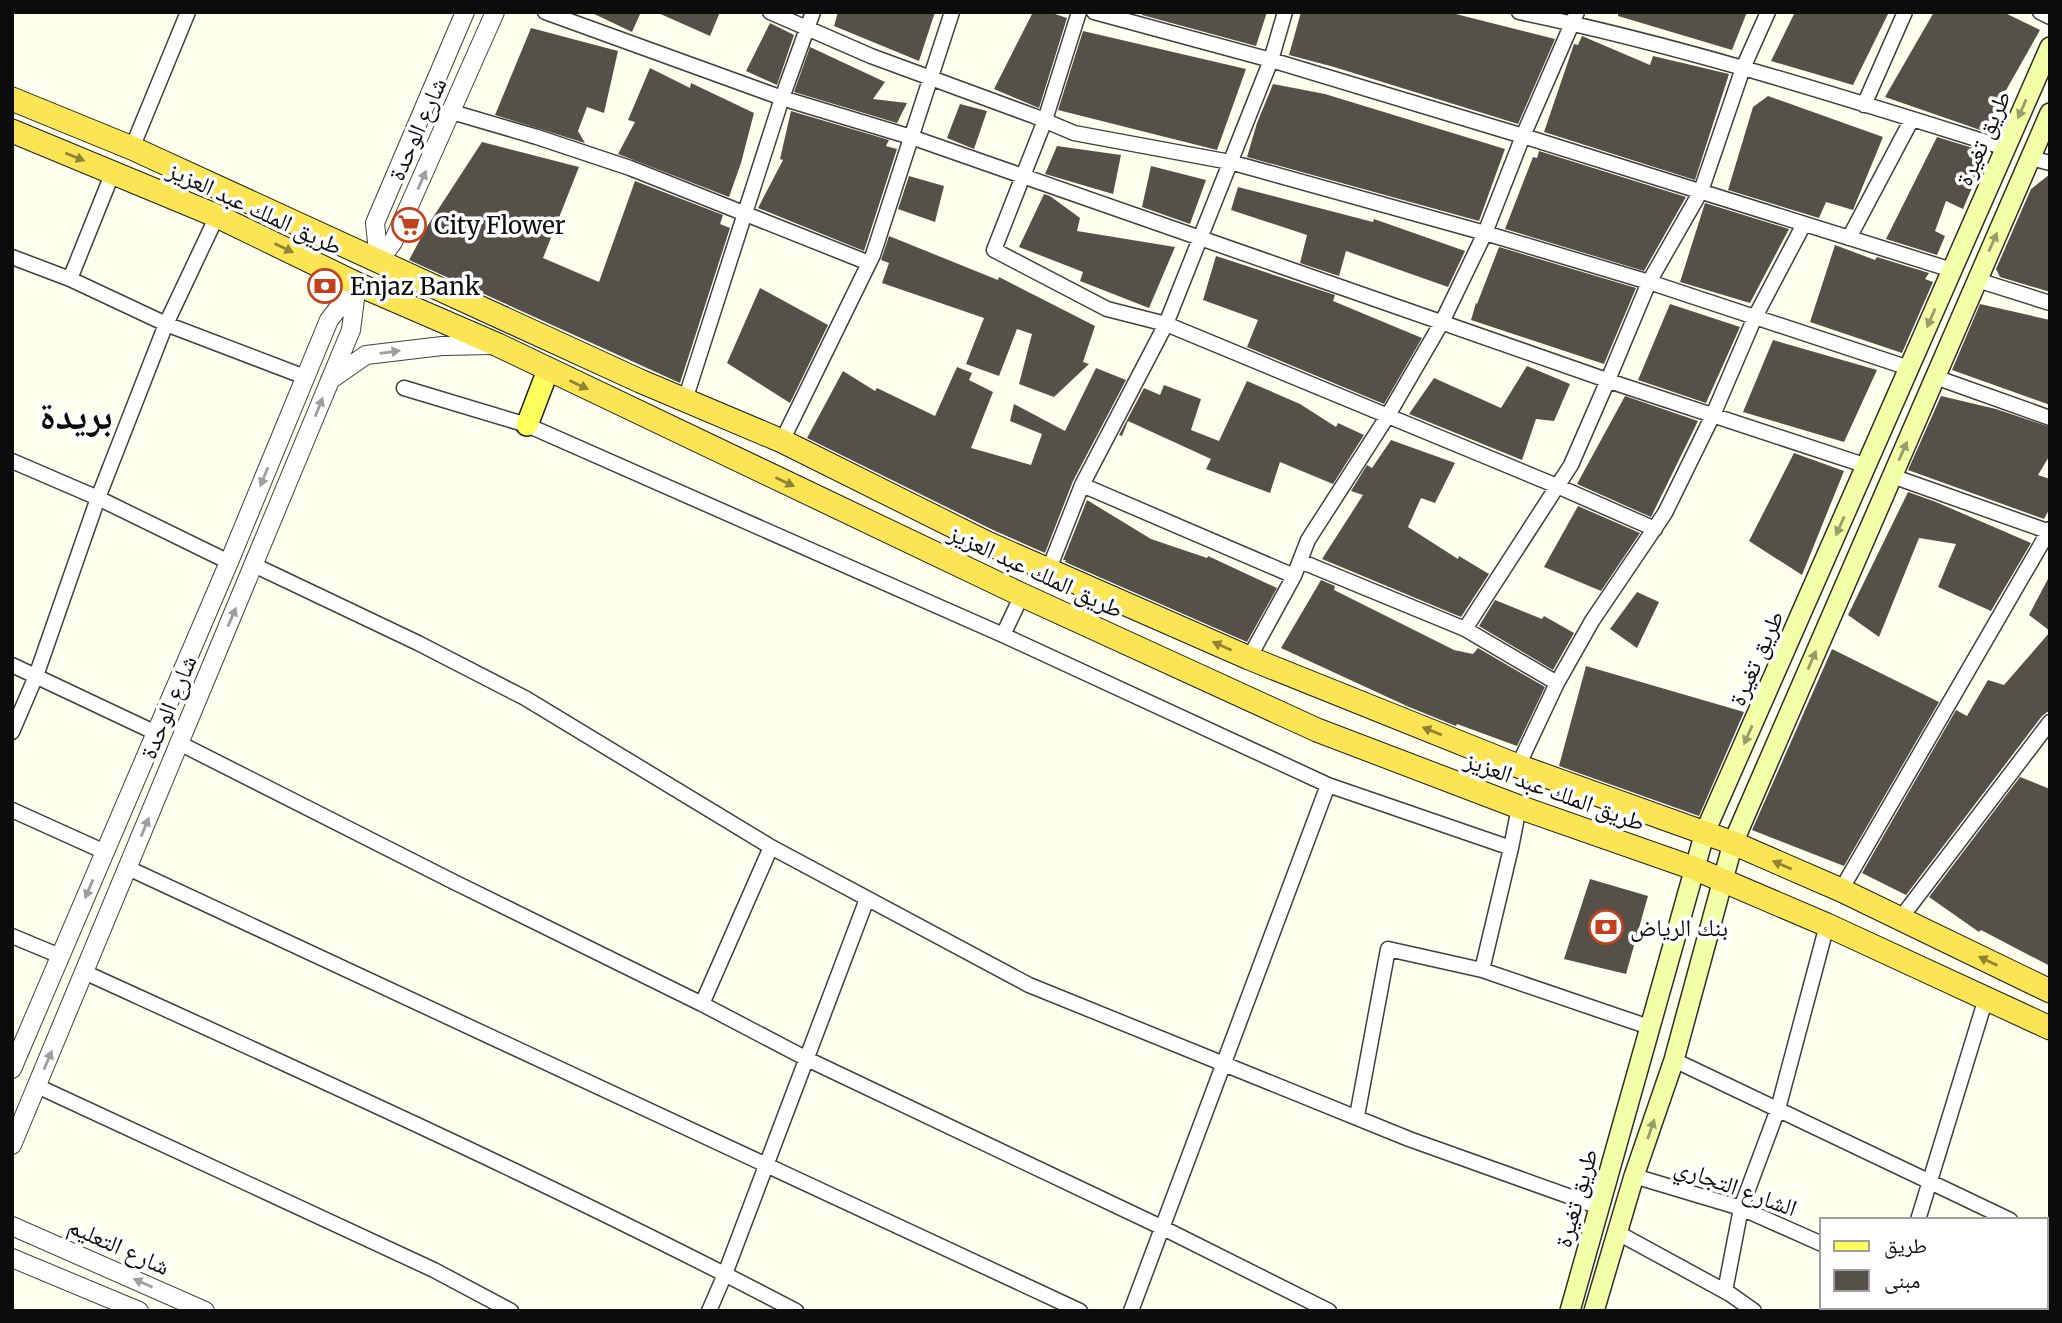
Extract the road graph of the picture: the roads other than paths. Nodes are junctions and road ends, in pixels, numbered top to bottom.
1 (188, 12) edge
2 (465, 12) edge
3 (495, 12) edge
4 (545, 12) edge
5 (770, 12) edge
6 (813, 12) edge
7 (952, 12) edge
8 (1079, 12) edge
9 (1094, 12) edge
10 (1285, 12) edge
11 (1519, 12) edge
12 (1768, 12) edge
13 (1905, 12) edge
14 (2040, 12) edge
15 (2050, 17) edge
16 (1576, 18) edge
17 (807, 29) junction
18 (2050, 47) edge
19 (1271, 60) junction
20 (1743, 68) junction
21 (930, 78) junction
22 (782, 98) junction
23 (12, 99) edge
24 (1864, 104) junction
25 (452, 112) junction
26 (2050, 113) edge
27 (1912, 119) junction
28 (1045, 120) junction
29 (12, 131) edge
30 (911, 136) junction
31 (1524, 136) junction
32 (132, 148) junction
33 (2006, 148) junction
34 (2031, 158) junction
35 (1230, 162) junction
36 (2050, 163) edge
37 (113, 173) junction
38 (1022, 176) junction
39 (1701, 191) junction
40 (744, 213) junction
41 (217, 216) junction
42 (1804, 224) junction
43 (1485, 233) junction
44 (1849, 238) junction
45 (1201, 239) junction
46 (12, 257) edge
47 (379, 261) junction
48 (869, 263) junction
49 (1952, 270) junction
50 (71, 279) junction
51 (1977, 280) junction
52 (1648, 282) junction
53 (357, 284) junction
54 (2050, 303) edge
55 (1755, 317) junction
56 (1442, 322) junction
57 (166, 324) junction
58 (1166, 324) junction
59 (498, 345) junction
60 (1909, 368) junction
61 (548, 370) junction
62 (305, 377) junction
63 (1935, 377) junction
64 (330, 380) junction
65 (1608, 380) junction
66 (404, 388) dead end
67 (685, 400) junction
68 (1713, 415) junction
69 (1387, 417) junction
70 (2050, 418) edge
71 (527, 425) junction
72 (782, 441) junction
73 (12, 461) edge
74 (1867, 466) junction
75 (1892, 476) junction
76 (1082, 485) junction
77 (1557, 486) junction
78 (98, 498) junction
79 (1655, 528) junction
80 (2049, 531) edge
81 (1300, 561) junction
82 (229, 562) junction
83 (254, 565) junction
84 (1049, 569) junction
85 (1294, 576) junction
86 (1022, 595) junction
87 (1465, 629) junction
88 (1003, 635) junction
89 (1249, 658) junction
90 (12, 665) edge
91 (36, 676) junction
92 (1557, 682) junction
93 (2050, 722) edge
94 (12, 732) edge
95 (156, 733) junction
96 (179, 743) junction
97 (1518, 766) junction
98 (1328, 785) junction
99 (1519, 807) junction
100 (12, 810) edge
101 (1705, 832) junction
102 (1732, 843) junction
103 (771, 847) junction
104 (1511, 848) junction
105 (105, 852) junction
106 (128, 868) junction
107 (1696, 869) junction
108 (1722, 881) junction
109 (1841, 890) junction
110 (867, 899) junction
111 (1900, 919) junction
112 (1827, 925) junction
113 (12, 936) edge
114 (60, 957) junction
115 (1482, 970) junction
116 (84, 972) junction
117 (2049, 990) edge
118 (1986, 998) junction
119 (702, 1004) junction
120 (1649, 1027) junction
121 (2050, 1028) edge
122 (807, 1059) junction
123 (1674, 1060) junction
124 (1223, 1063) junction
125 (12, 1069) edge
126 (37, 1086) junction
127 (1778, 1109) junction
128 (1357, 1116) junction
129 (12, 1145) edge
130 (766, 1165) junction
131 (1634, 1175) junction
132 (1930, 1182) junction
133 (1599, 1206) junction
134 (1741, 1208) junction
135 (1919, 1218) edge
136 (2006, 1218) edge
137 (12, 1226) edge
138 (1161, 1227) junction
139 (1618, 1233) junction
140 (1820, 1243) edge
141 (12, 1258) edge
142 (725, 1274) junction
143 (1725, 1291) junction
144 (139, 1311) edge
145 (205, 1311) edge
146 (510, 1311) edge
147 (709, 1311) edge
148 (796, 1311) edge
149 (1080, 1311) edge
150 (1131, 1311) edge
151 (1329, 1311) edge
152 (1570, 1311) edge
153 (1594, 1311) edge
154 (1754, 1311) edge

1 - 32 street
2 - 47 street
3 - 25 street, شارع الوحدة
4 - 22 street
5 - 17 street
6 - 17 street
7 - 21 street
8 - 28 street
9 - 19 street
10 - 19 street
11 - 16 street
12 - 20 street
13 - 24 street
14 - 15 street
16 - 20 street
16 - 31 street
17 - 21 street
17 - 22 street
18 -> 33 main road, طريق تغيرة
19 - 31 street
19 - 35 street
20 - 24 street
20 - 39 street
21 - 28 street
21 - 30 street
22 - 30 street
22 - 40 street
23 - 32 highway, طريق الملك عبد العزيز
24 - 27 street
25 - 40 street
47 -> 25 street, شارع الوحدة
26 - 34 main road, طريق تغيرة
27 - 33 street
27 - 44 street
28 - 35 street
28 - 38 street
29 -> 37 highway, طريق الملك عبد العزيز
30 - 38 street
30 - 48 street
31 - 39 street
31 - 43 street
32 - 47 highway, طريق الملك عبد العزيز
33 - 49 main road, طريق تغيرة
34 - 36 street
51 -> 34 main road, طريق تغيرة
35 - 43 street
35 - 45 street
37 - 41 highway, طريق الملك عبد العزيز
37 - 50 street
38 - 45 street
38 - 58 street
39 - 42 street
39 - 52 street
40 - 48 street
40 - 67 street
41 -> 53 highway, طريق الملك عبد العزيز
41 - 57 street
42 - 44 street
42 - 55 street
43 - 52 street
43 - 56 street
44 - 49 street
45 - 56 street
45 - 58 street
46 - 50 street
47 - 67 highway, طريق الملك عبد العزيز
48 - 72 street
49 -> 60 main road, طريق تغيرة
50 - 57 street
51 - 54 street
51 - 63 main road, طريق تغيرة
52 - 55 street
52 - 65 street
53 - 59 highway, طريق الملك عبد العزيز
53 - 62 street
53 - 64 street, شارع الوحدة
55 - 60 street
55 - 68 street
56 - 65 street
56 - 69 street
57 - 62 street
57 - 78 street
58 - 69 street
58 - 76 street
59 - 61 highway, طريق الملك عبد العزيز
64 -> 59 street
60 - 74 main road, طريق تغيرة
61 - 71 main road
61 -> 86 highway, طريق الملك عبد العزيز
62 -> 82 street
63 - 70 street
75 -> 63 main road, طريق تغيرة
83 -> 64 street, شارع الوحدة
65 - 68 street
65 - 77 street
66 - 71 street
67 - 72 highway, طريق الملك عبد العزيز
68 - 74 street
68 - 79 street
69 - 77 street
69 - 81 street
71 - 88 street
72 - 84 highway, طريق الملك عبد العزيز
73 - 78 street
74 -> 101 main road, طريق تغيرة
75 - 80 street
102 -> 75 main road, طريق تغيرة
76 - 84 street
76 - 85 street
77 - 79 street
77 - 87 street
78 - 82 street
78 - 91 street
79 - 92 street
80 - 109 street
81 - 85 street
81 - 87 street
82 - 95 street
96 -> 83 street, شارع الوحدة
83 - 103 street
89 -> 84 highway, طريق الملك عبد العزيز
85 - 89 street
86 - 88 street
86 - 99 highway, طريق الملك عبد العزيز
87 - 92 street
88 - 98 street
97 -> 89 highway, طريق الملك عبد العزيز
90 - 91 street
91 - 94 street
91 - 95 street
92 - 97 street
93 - 111 street
95 - 105 street
106 -> 96 street, شارع الوحدة
96 - 119 street
97 - 101 highway, طريق الملك عبد العزيز
98 - 104 street
98 - 124 street
99 - 104 street
99 - 107 highway, طريق الملك عبد العزيز
100 - 105 street
101 - 102 highway, طريق الملك عبد العزيز
101 - 107 main road, طريق تغيرة
102 - 108 main road, طريق تغيرة
109 -> 102 highway, طريق الملك عبد العزيز
103 - 110 street
103 - 119 street
104 - 115 street
105 -> 114 street
106 - 116 street, شارع الوحدة
106 - 130 street
107 - 108 highway, طريق الملك عبد العزيز
107 - 120 main road, طريق تغيرة
108 - 112 highway, طريق الملك عبد العزيز
108 - 123 main road, طريق تغيرة
109 - 111 highway, طريق الملك عبد العزيز
110 - 122 street
110 - 124 street
117 -> 111 highway, طريق الملك عبد العزيز
112 - 118 highway, طريق الملك عبد العزيز
112 - 127 street
113 - 114 street
114 - 125 street
115 - 120 street
115 - 128 street
126 -> 116 street, شارع الوحدة
116 - 142 street
118 - 121 highway, طريق الملك عبد العزيز
118 - 132 street
119 - 122 street
120 - 133 main road, طريق تغيرة
122 - 130 street
122 - 138 street
123 - 127 street
131 -> 123 main road, طريق تغيرة
124 - 128 street
124 - 138 street
126 - 129 street, شارع الوحدة
126 - 146 street
127 - 132 street
127 - 134 street
128 - 133 street
130 - 142 street
130 - 149 street
131 - 134 street, الشارع التجاري
131 - 139 main road, طريق تغيرة
132 - 135 street
132 - 136 street
133 - 152 main road, طريق تغيرة
134 - 140 street, الشارع التجاري
134 - 143 street
145 -> 137 street, شارع التعليم
138 - 150 street
138 - 151 street
139 - 143 street
139 - 153 main road, طريق تغيرة
141 - 144 street, شارع التعليم
142 - 147 street
142 - 148 street
143 - 154 street

